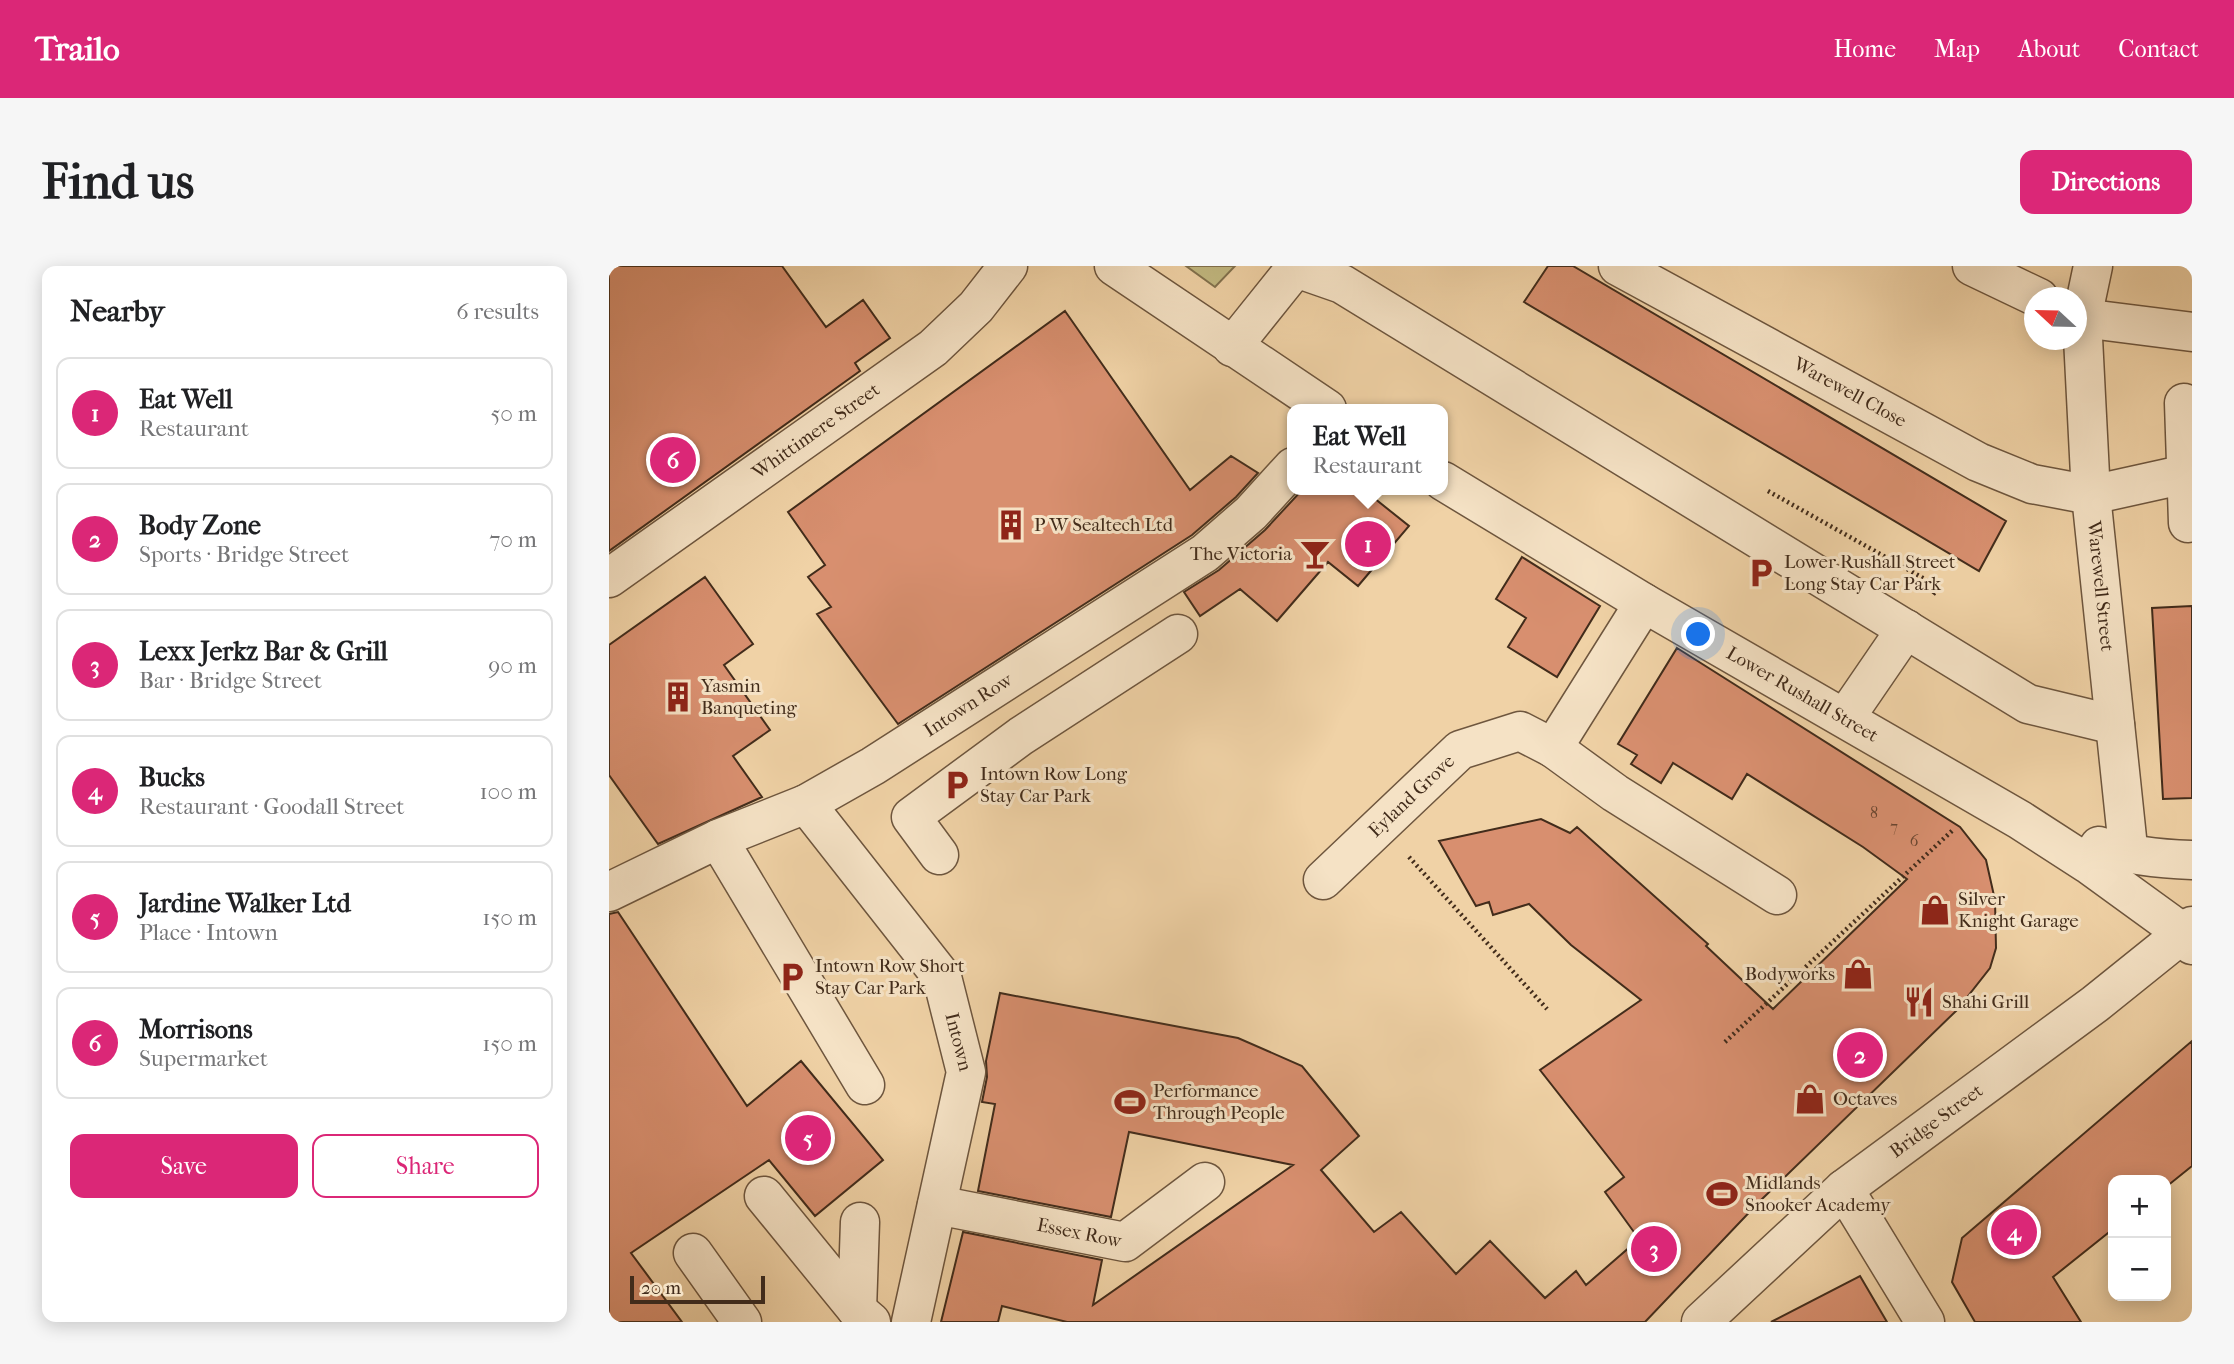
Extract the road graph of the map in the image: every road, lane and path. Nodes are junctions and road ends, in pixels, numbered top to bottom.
1 (1008, 266) edge
2 (1114, 266) edge
3 (1618, 266) edge
4 (1972, 266) edge
5 (2093, 266) edge
6 (1296, 267) edge
7 (2087, 288) edge
8 (2024, 291) edge
9 (2087, 318) edge
10 (2192, 332) edge
11 (1232, 347) junction
12 (2081, 350) edge
13 (2184, 403) dead end
14 (1319, 404) edge
15 (1287, 474) edge
16 (2186, 474) junction
17 (1448, 484) edge
18 (2091, 495) junction
19 (2188, 523) dead end
20 (609, 578) edge
21 (1644, 603) junction
22 (1906, 629) junction
23 (1178, 634) dead end
24 (992, 689) junction
25 (1845, 718) junction
26 (2115, 725) junction
27 (1021, 736) junction
28 (1553, 748) junction
29 (1985, 800) junction
30 (806, 804) junction
31 (2020, 820) junction
32 (1380, 825) junction
33 (718, 839) junction
34 (2124, 854) junction
35 (939, 855) dead end
36 (2192, 860) edge
37 (1323, 880) dead end
38 (609, 892) edge
39 (1777, 895) dead end
40 (2189, 935) edge
41 (1547, 1009) dead end
42 (1725, 1042) dead end
43 (865, 1085) dead end
44 (1205, 1182) dead end
45 (1844, 1189) junction
46 (764, 1196) dead end
47 (937, 1205) junction
48 (860, 1222) dead end
49 (693, 1254) dead end
50 (864, 1316) edge
51 (741, 1322) edge
52 (911, 1322) edge
53 (1701, 1322) edge
54 (1925, 1322) edge

1 - 20 street, Whittimere Street
2 - 11 street
3 - 18 street, Warewell Close
4 - 8 street
5 - 7 street, Warewell Street
6 - 11 street
6 - 22 street
9 - 10 street
11 - 14 street
12 - 18 street, Warewell Street
13 - 16 street
15 - 24 street, Intown Row
16 - 18 street
16 - 19 street
17 - 21 street, Lower Rushall Street
18 - 26 street, Warewell Street
21 - 25 street, Lower Rushall Street
21 - 28 street
22 - 25 street
22 - 26 street
23 - 27 street
24 - 27 street
24 - 30 street, Intown Row
25 - 29 street, Lower Rushall Street
26 - 34 street, Warewell Street
27 - 35 street
28 - 32 street, Eyland Grove
28 - 39 street, Eyland Grove
29 - 31 street, Lower Rushall Street
29 - 42 path
30 - 33 street, Intown Row
30 - 47 street, Intown
31 - 34 street, Lower Rushall Street
31 - 40 street, Lower Rushall Street
32 - 37 street, Eyland Grove
32 - 41 path
33 - 38 street, Intown Row
33 - 43 street
34 - 36 street, Lower Rushall Street
40 - 45 street, Bridge Street
44 - 47 street, Essex Row
45 - 53 street, Bridge Street
45 - 54 street
46 - 50 street
47 - 52 street, Intown
48 - 50 street
49 - 51 street

